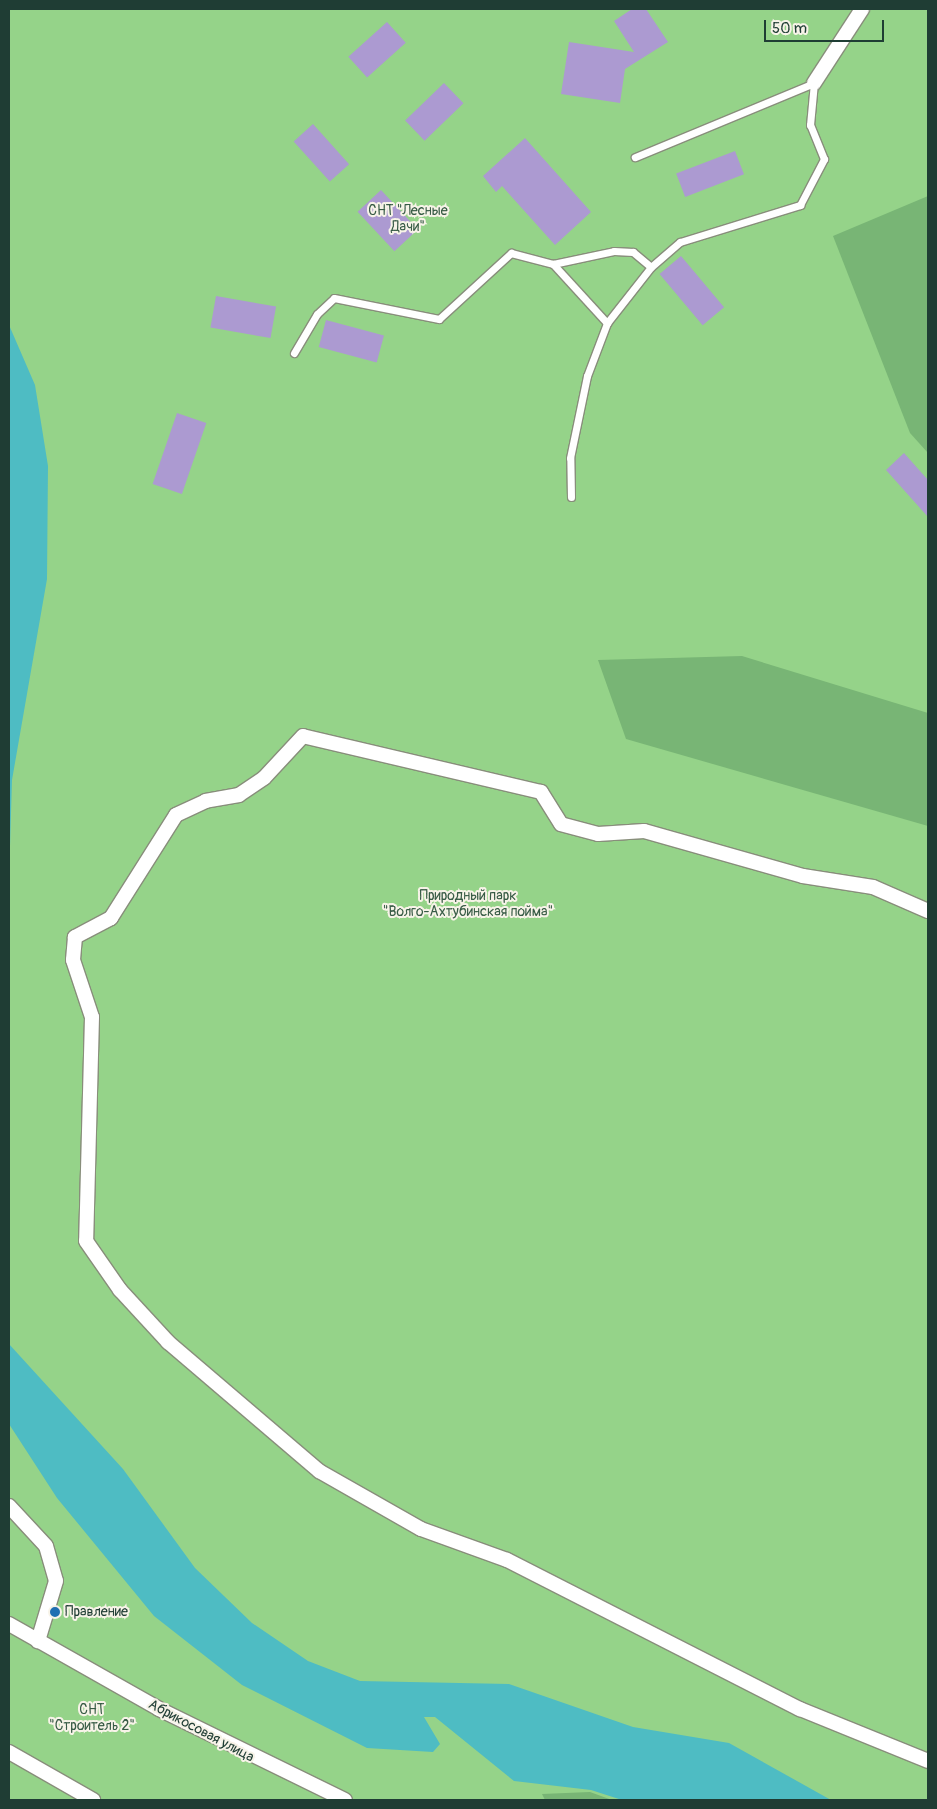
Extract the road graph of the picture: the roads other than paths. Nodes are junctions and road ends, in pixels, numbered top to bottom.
1 (862, 9) edge
2 (814, 83) junction
3 (635, 157) dead end
4 (553, 264) junction
5 (651, 267) junction
6 (607, 323) junction
7 (294, 353) dead end
8 (572, 497) dead end
9 (928, 912) edge
10 (9, 1506) edge
11 (9, 1624) edge
12 (38, 1641) junction
13 (9, 1752) edge
14 (928, 1761) edge
15 (93, 1800) edge
16 (345, 1800) edge

1 - 2 street
2 - 3 lane
2 - 5 lane
4 - 5 lane
4 - 6 lane
4 - 7 lane
5 - 6 lane
6 - 8 lane
9 - 14 street
10 - 12 street
11 - 12 street, Абрикосовая улица
12 - 16 street, Абрикосовая улица
13 - 15 street

